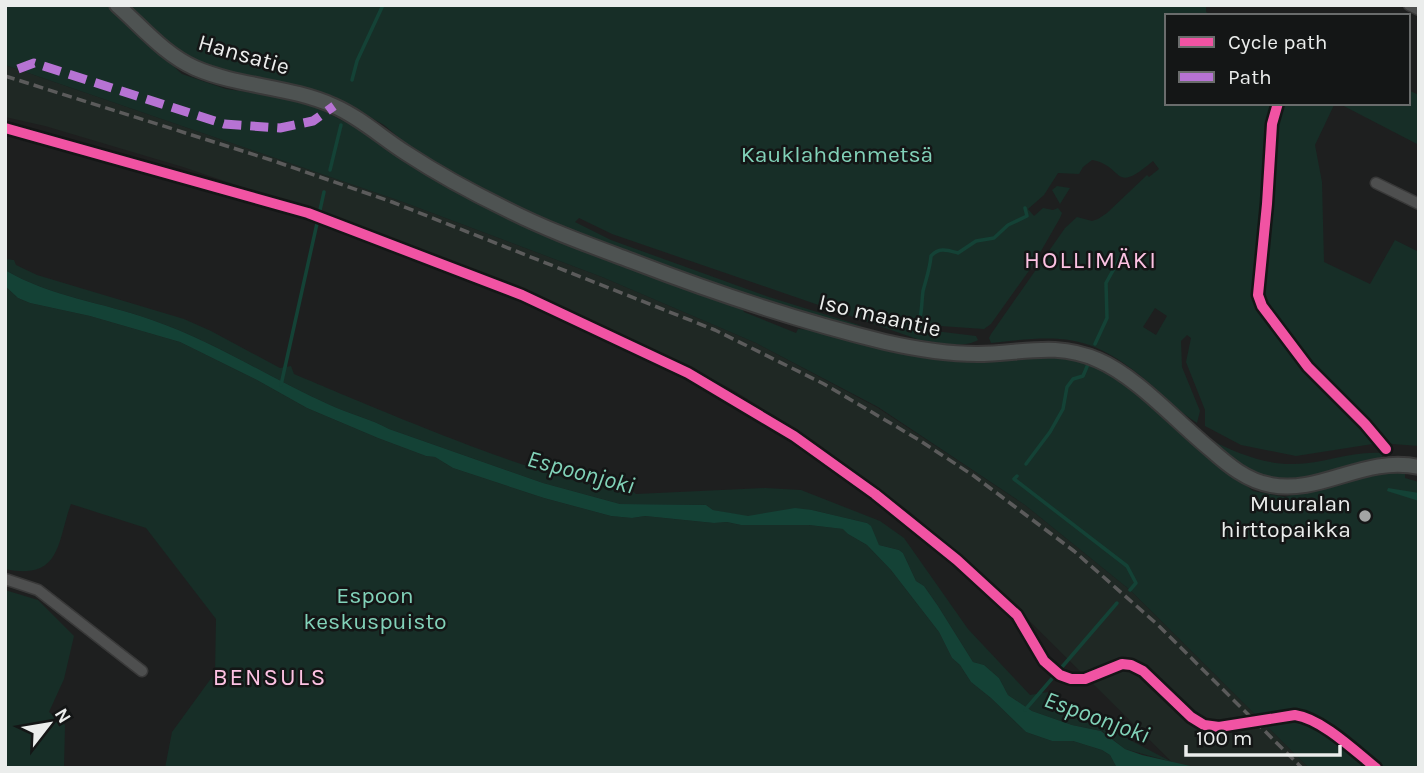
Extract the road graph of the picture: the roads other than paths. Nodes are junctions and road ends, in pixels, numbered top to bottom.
1 (117, 5) edge
2 (1409, 5) edge
3 (1419, 10) edge
4 (334, 106) joint
5 (1376, 183) dead end
6 (1419, 204) edge
7 (1419, 467) edge
8 (5, 579) edge
9 (142, 671) dead end

1 - 4 main road, Hansatie
2 - 3 street
4 - 7 main road, Iso maantie
5 - 6 street
8 - 9 street

